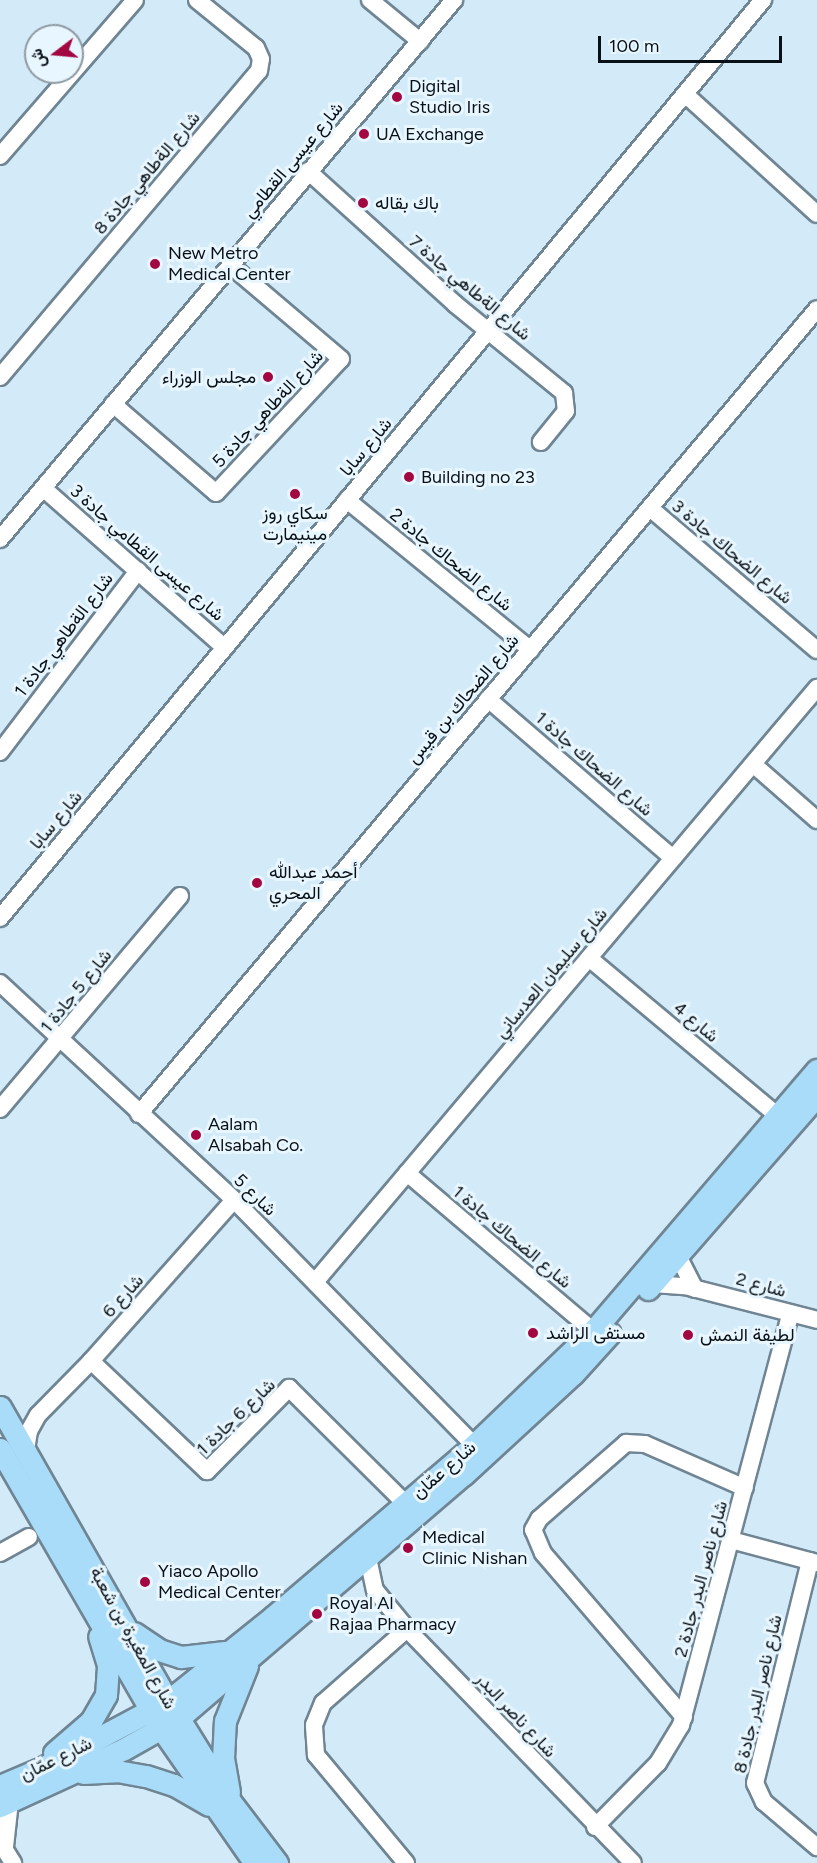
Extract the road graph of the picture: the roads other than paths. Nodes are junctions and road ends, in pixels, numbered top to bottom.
1 (135, 0) edge
2 (197, 0) edge
3 (370, 0) edge
4 (454, 0) edge
5 (763, 0) edge
6 (420, 41) junction
7 (685, 94) junction
8 (0, 156) edge
9 (308, 171) junction
10 (817, 214) edge
11 (230, 265) junction
12 (816, 312) edge
13 (488, 330) junction
14 (0, 377) edge
15 (113, 404) junction
16 (541, 442) dead end
17 (44, 488) junction
18 (347, 500) junction
19 (650, 508) junction
20 (0, 538) edge
21 (138, 571) junction
22 (225, 648) junction
23 (531, 650) junction
24 (817, 650) edge
25 (817, 688) edge
26 (488, 699) junction
27 (0, 752) edge
28 (753, 764) junction
29 (817, 820) edge
30 (673, 858) junction
31 (180, 896) dead end
32 (0, 918) edge
33 (589, 958) junction
34 (0, 983) edge
35 (60, 1040) junction
36 (817, 1070) edge
37 (817, 1095) edge
38 (0, 1109) edge
39 (140, 1114) junction
40 (778, 1116) junction
41 (407, 1173) junction
42 (234, 1200) junction
43 (678, 1256) junction
44 (315, 1282) junction
45 (653, 1284) junction
46 (695, 1288) junction
47 (791, 1313) junction
48 (817, 1320) edge
49 (593, 1331) junction
50 (91, 1361) junction
51 (0, 1407) edge
52 (38, 1415) junction
53 (474, 1445) junction
54 (0, 1449) edge
55 (26, 1450) junction
56 (745, 1488) junction
57 (406, 1504) junction
58 (29, 1537) dead end
59 (731, 1540) junction
60 (0, 1553) edge
61 (369, 1558) junction
62 (814, 1562) edge
63 (342, 1581) junction
64 (81, 1584) junction
65 (375, 1590) junction
66 (129, 1629) junction
67 (407, 1629) junction
68 (231, 1650) junction
69 (250, 1659) junction
70 (165, 1714) junction
71 (684, 1717) junction
72 (42, 1768) junction
73 (67, 1774) junction
74 (3, 1798) edge
75 (222, 1805) junction
76 (595, 1827) junction
77 (2, 1845) edge
78 (817, 1847) edge
79 (13, 1863) edge
80 (255, 1863) edge
81 (277, 1863) edge
82 (406, 1863) edge
83 (633, 1863) edge

1 - 8 street
2 - 14 street, شارع الةطاهي جادة 8
3 - 6 street
4 - 6 street, شارع عيسى القطامي
5 - 7 street, شارع سابا
6 - 9 street, شارع عيسى القطامي
7 - 10 street
7 - 13 street, شارع سابا
9 - 11 street, شارع عيسى القطامي
9 - 13 street, شارع الةطاهي جادة 7
11 - 15 street, شارع عيسى القطامي
11 - 15 street, شارع الةطاهي جادة 5
12 - 19 street, شارع الضحاك بن قيس
13 - 16 street, شارع الةطاهي جادة 7
13 - 18 street, شارع سابا
15 - 17 street, شارع عيسى القطامي
17 - 20 street, شارع عيسى القطامي
17 - 21 street, شارع عيسى القطامي جادة 3
18 - 22 street, شارع سابا
18 - 23 street, شارع الضحاك جادة 2
19 - 23 street, شارع الضحاك بن قيس
19 - 24 street, شارع الضحاك جادة 3
21 - 22 street, شارع عيسى القطامي جادة 3
21 - 27 street, شارع الةطاهي جادة 1
22 - 32 street, شارع سابا
23 - 26 street, شارع الضحاك بن قيس
25 - 28 street, شارع سليمان العدساني
26 - 30 street, شارع الضحاك جادة 1
26 - 39 street, شارع الضحاك بن قيس
28 - 29 street
28 - 30 street, شارع سليمان العدساني
30 - 33 street, شارع سليمان العدساني
31 - 35 street, شارع 5 جادة 1
33 - 40 street, شارع 4
33 - 41 street, شارع سليمان العدساني
34 - 35 street, شارع 5
35 - 38 street, شارع 5 جادة 1
35 - 39 street, شارع 5
36 - 40 main road, شارع عمّان
37 - 43 main road, شارع عمّان
39 - 42 street, شارع 5
40 - 49 main road, شارع عمّان
41 - 44 street, شارع سليمان العدساني
41 - 49 street, شارع الضحاك جادة 1
42 - 44 street, شارع 5
42 - 50 street, شارع 6
43 - 45 main road, شارع عمّان
43 - 46 street
44 - 53 street, شارع 5
45 - 46 street, شارع 2
45 - 61 main road, شارع عمّان
46 - 47 street, شارع 2
47 - 48 street, شارع 2
47 - 56 street, شارع ناصر البدر جادة 2
49 - 53 main road, شارع عمّان
50 - 52 street, شارع 6
50 - 57 street, شارع 6 جادة 1
51 - 52 street
51 - 55 main road, شارع المغيرة بن شعبة
52 - 55 street, شارع 6
53 - 57 main road, شارع عمّان
54 - 64 main road, شارع المغيرة بن شعبة
55 - 66 main road, شارع المغيرة بن شعبة
56 - 59 street, شارع ناصر البدر جادة 2
56 - 71 street
57 - 68 main road, شارع عمّان
58 - 60 street
59 - 62 street
59 - 71 street, شارع ناصر البدر جادة 2
61 - 63 main road, شارع عمّان
61 - 65 street, شارع ناصر البدر
62 - 78 street, شارع ناصر البدر جادة 8
63 - 65 street
63 - 69 main road, شارع عمّان
64 - 70 main road, شارع المغيرة بن شعبة
64 - 72 main road
65 - 67 street, شارع ناصر البدر
66 - 68 main road
66 - 70 main road, شارع المغيرة بن شعبة
67 - 76 street, شارع ناصر البدر
67 - 82 street
68 - 70 main road, شارع عمّان
69 - 70 main road, شارع عمّان
69 - 75 main road
70 - 72 main road, شارع عمّان
70 - 73 main road, شارع عمّان
70 - 75 main road, شارع المغيرة بن شعبة
71 - 76 street, شارع ناصر البدر جادة 2
72 - 74 main road, شارع عمّان
73 - 74 main road, شارع عمّان
73 - 75 main road
74 - 77 street
75 - 80 main road, شارع المغيرة بن شعبة
75 - 81 main road, شارع المغيرة بن شعبة
76 - 83 street, شارع ناصر البدر
77 - 79 street

